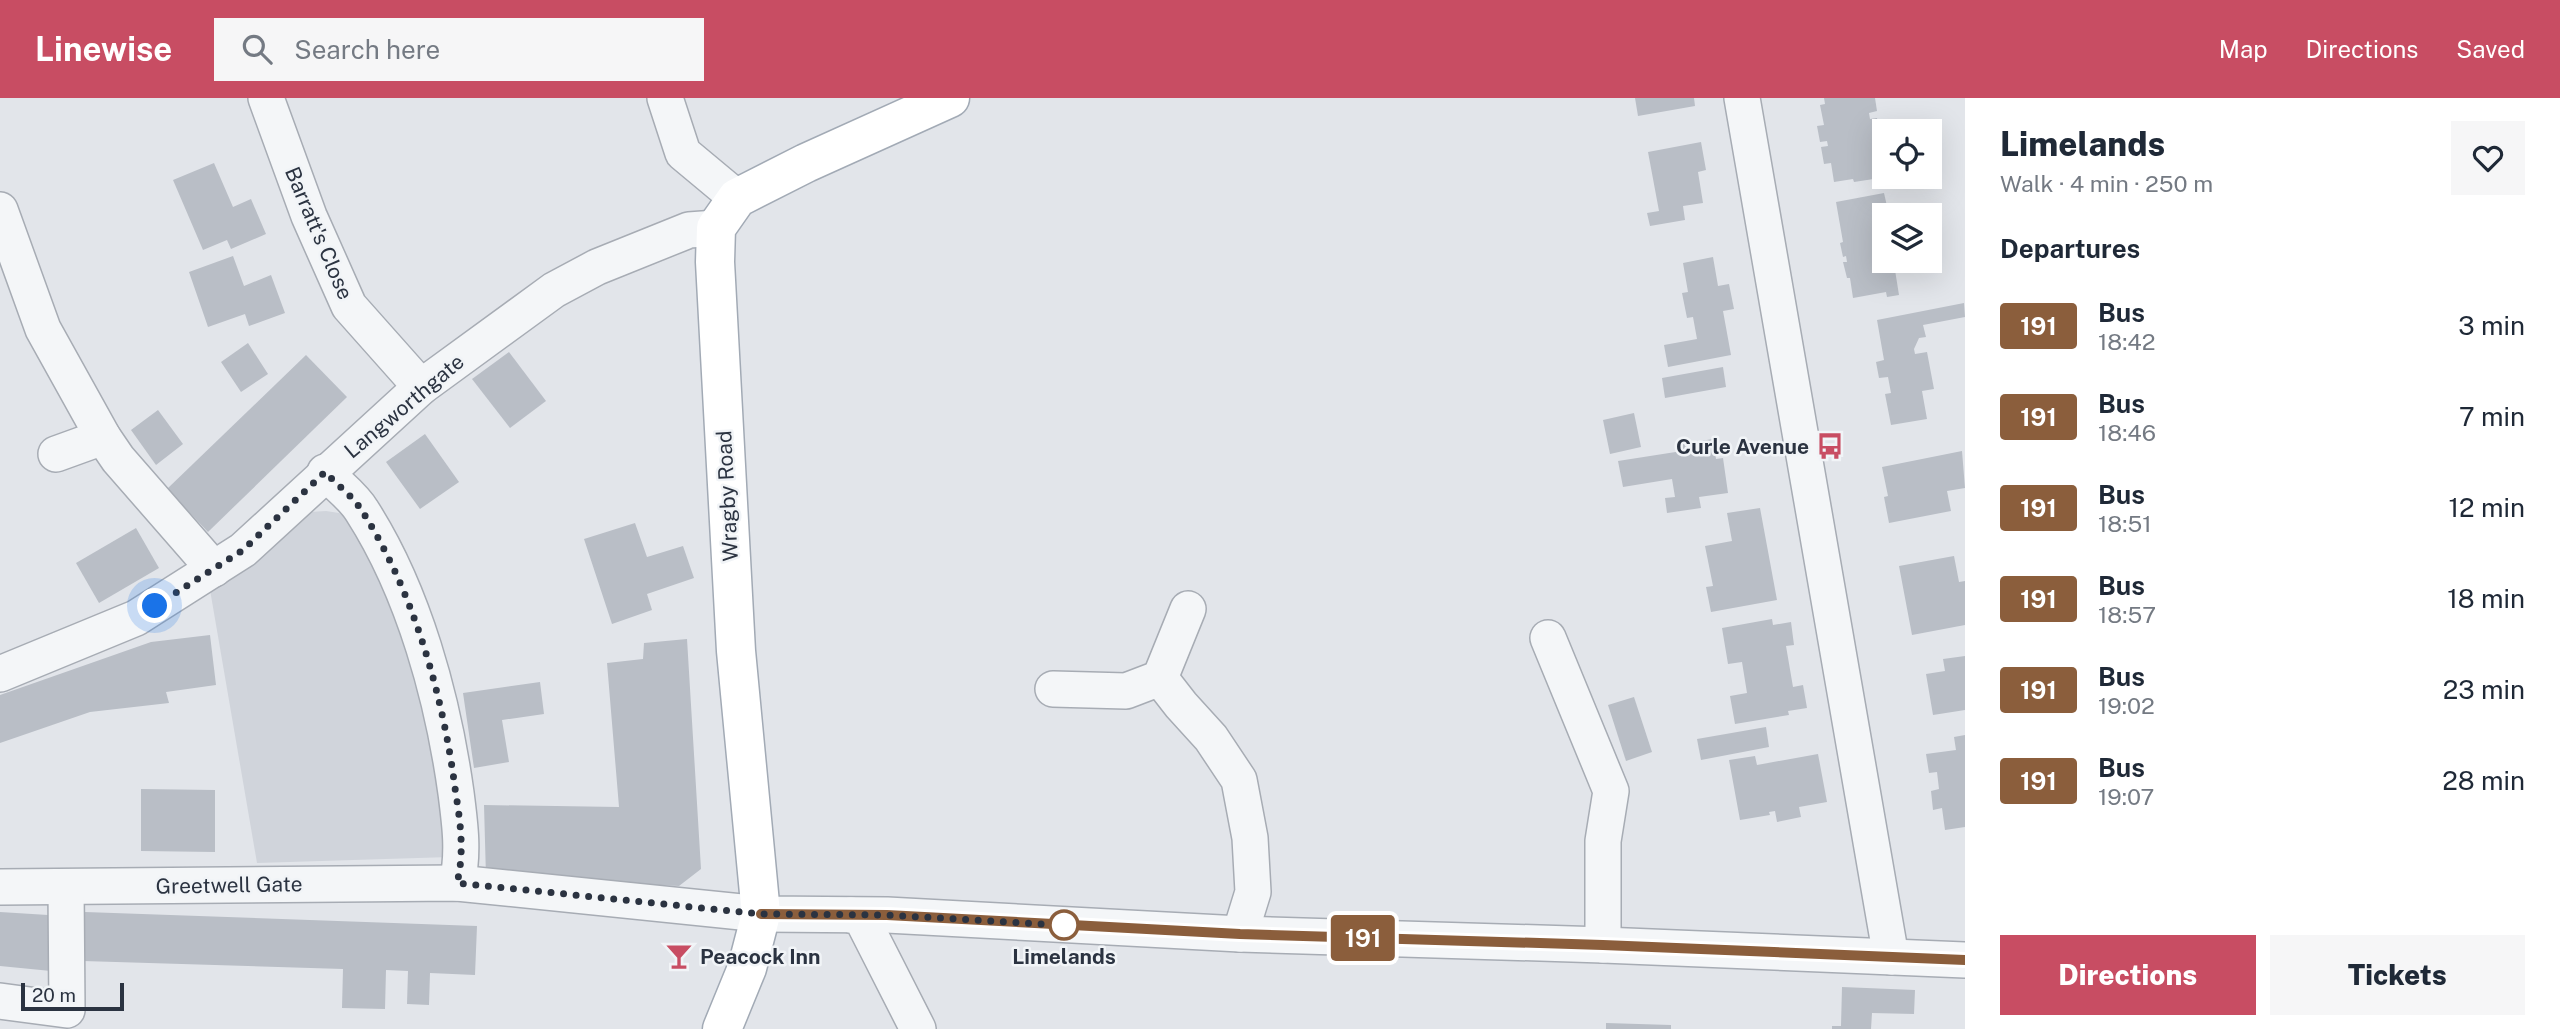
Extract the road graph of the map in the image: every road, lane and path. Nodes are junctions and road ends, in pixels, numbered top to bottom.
1 (266, 98) edge
2 (665, 98) edge
3 (950, 98) edge
4 (1742, 98) edge
5 (0, 210) edge
6 (726, 213) junction
7 (421, 387) junction
8 (103, 438) junction
9 (56, 454) dead end
10 (325, 472) junction
11 (214, 569) junction
12 (1188, 609) dead end
13 (1548, 638) dead end
14 (0, 674) edge
15 (1160, 678) junction
16 (1053, 689) dead end
17 (457, 883) junction
18 (0, 887) edge
19 (65, 887) junction
20 (761, 914) junction
21 (851, 915) junction
22 (1240, 934) junction
23 (1603, 945) junction
24 (1891, 957) junction
25 (1965, 960) edge
26 (0, 1001) edge
27 (722, 1029) edge
28 (918, 1029) edge

1 - 7 street, Barratt's Close
2 - 6 street
3 - 6 main road
4 - 24 street
5 - 8 street
6 - 7 street, Langworthgate
6 - 20 main road, Wragby Road
7 - 10 street, Langworthgate
8 - 9 street
8 - 11 street
10 - 11 street, Langworthgate
10 - 17 street
11 - 14 street, Langworthgate
12 - 15 street
13 - 23 street
15 - 16 street
15 - 22 street
17 - 19 street, Greetwell Gate
17 - 20 street, Greetwell Gate
18 - 19 street, Greetwell Gate
19 - 26 street
20 - 21 street, Greetwell Gate
20 - 27 main road, Wragby Road
21 - 22 street, Greetwell Gate
21 - 28 street
22 - 23 street, Greetwell Gate
23 - 24 street, Greetwell Gate
24 - 25 street, Greetwell Gate

